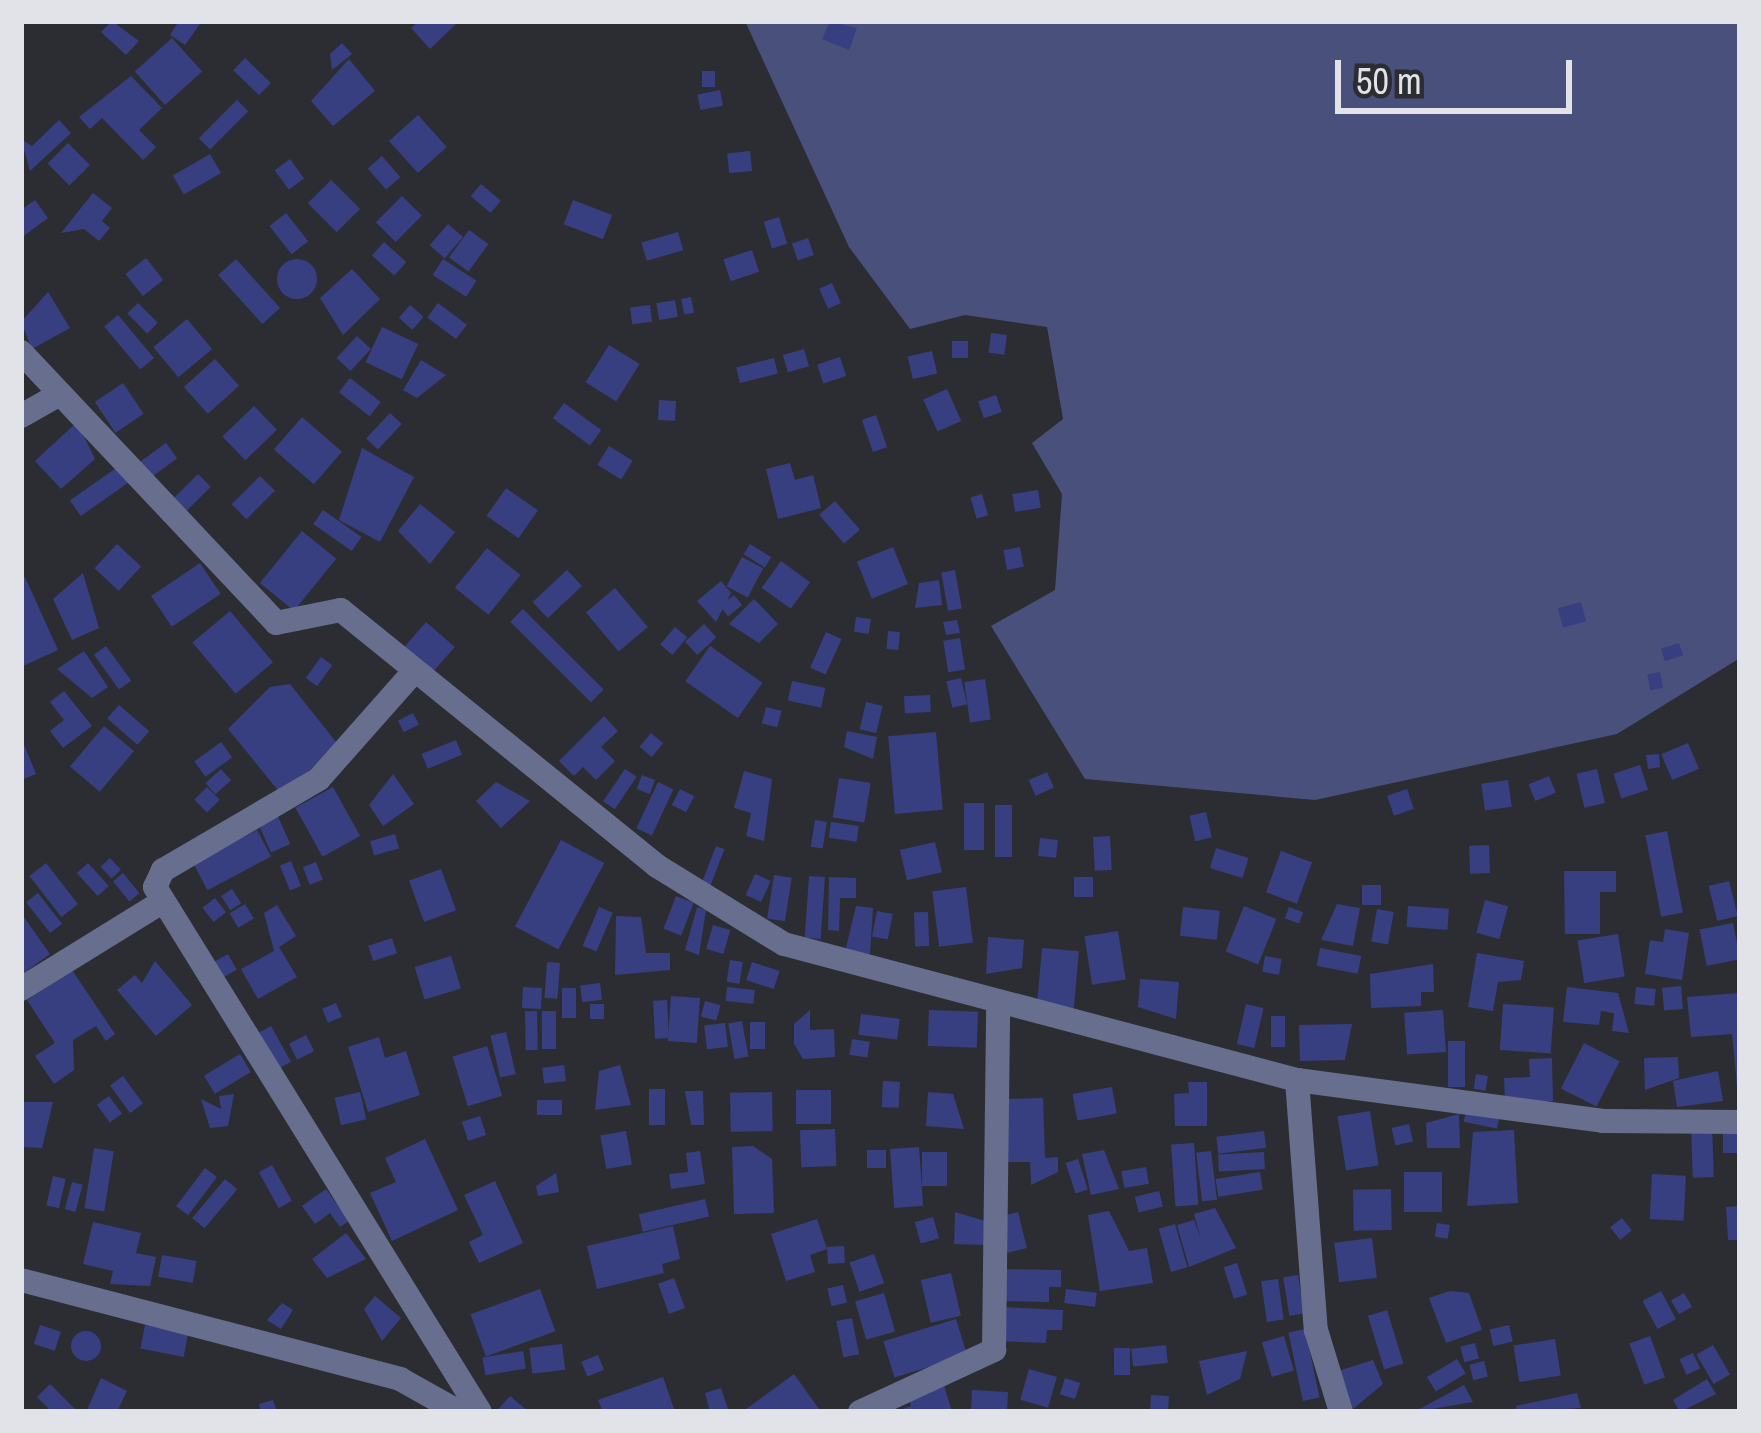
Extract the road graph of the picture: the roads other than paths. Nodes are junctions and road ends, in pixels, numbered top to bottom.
1 (21, 352) edge
2 (60, 394) junction
3 (21, 416) edge
4 (410, 676) junction
5 (162, 902) junction
6 (21, 989) edge
7 (998, 1007) junction
8 (1297, 1081) junction
9 (1740, 1122) edge
10 (21, 1280) edge
11 (459, 1412) edge
12 (480, 1412) edge
13 (860, 1412) edge
14 (1341, 1412) edge

1 - 2 street
2 - 3 street
2 - 4 street
4 - 5 street
4 - 7 street
5 - 6 street
5 - 12 street
7 - 8 street
7 - 13 street
8 - 9 street
8 - 14 street
10 - 11 street

